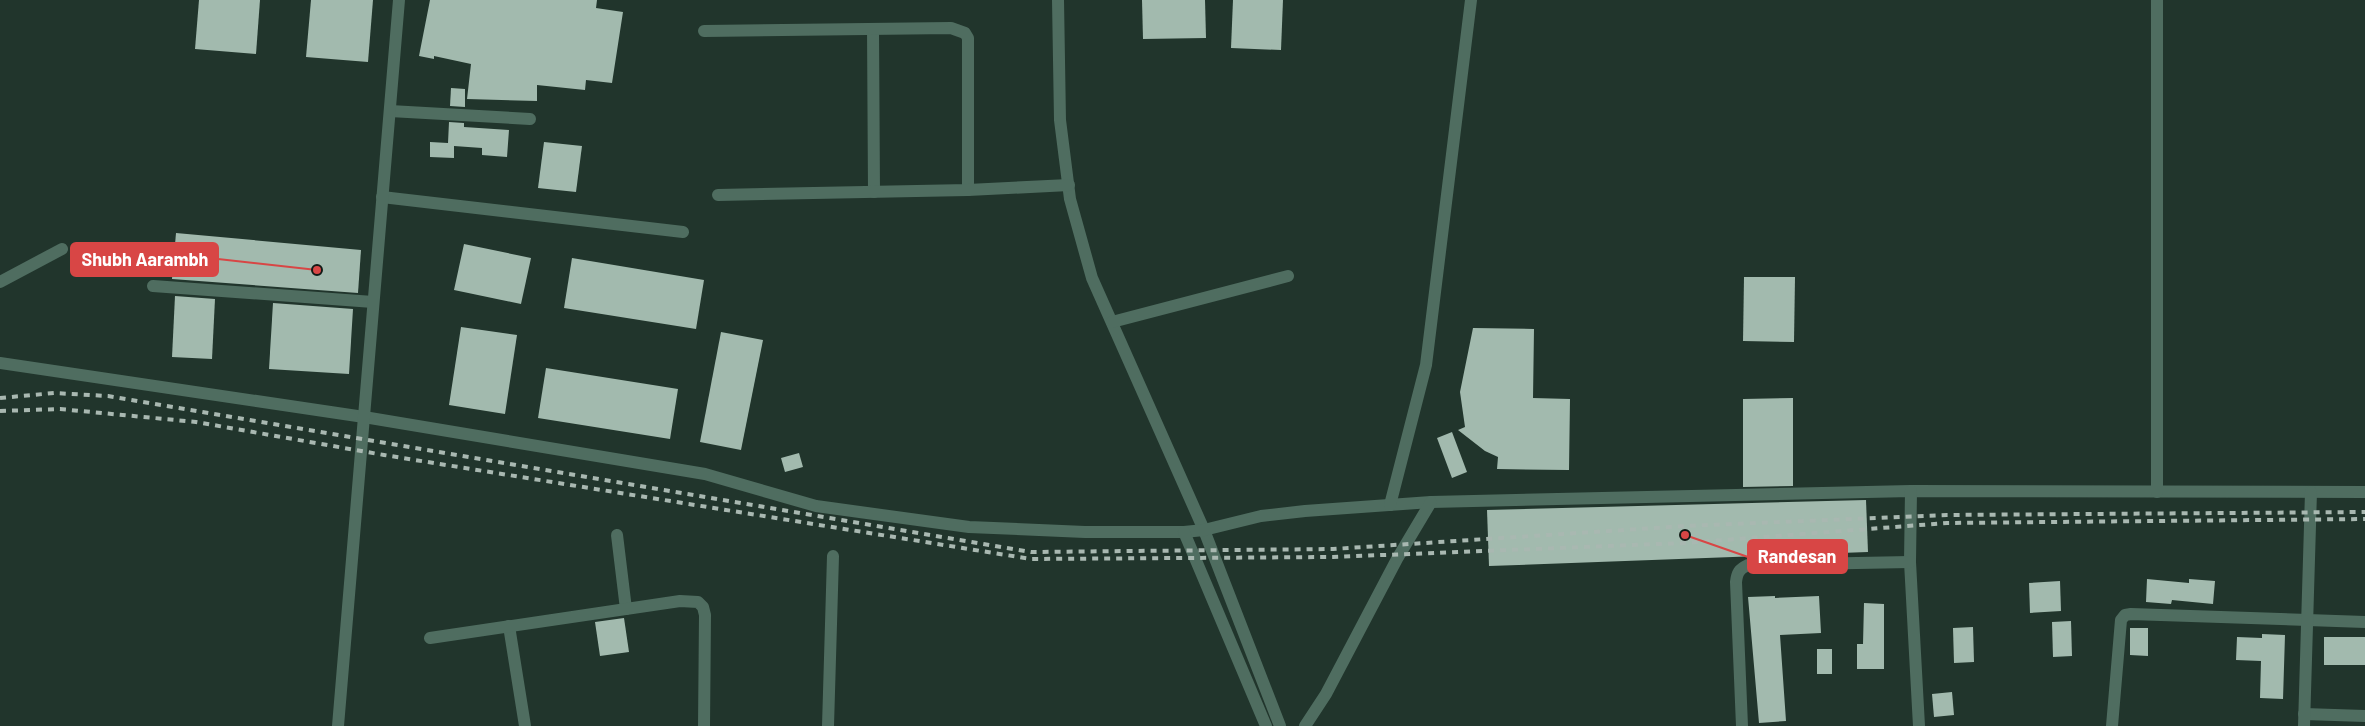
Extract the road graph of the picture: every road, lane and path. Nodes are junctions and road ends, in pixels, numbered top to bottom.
1 (399, 0) edge
2 (1058, 0) edge
3 (1471, 0) edge
4 (2157, 0) edge
5 (874, 29) junction
6 (704, 31) dead end
7 (390, 111) junction
8 (530, 119) dead end
9 (1068, 185) junction
10 (968, 190) junction
11 (874, 192) junction
12 (718, 195) dead end
13 (382, 197) junction
14 (683, 232) dead end
15 (62, 249) dead end
16 (1288, 276) dead end
17 (0, 282) edge
18 (153, 286) dead end
19 (373, 302) junction
20 (1112, 322) junction
21 (0, 363) edge
22 (364, 417) junction
23 (1911, 491) junction
24 (2157, 492) junction
25 (2311, 492) junction
26 (2365, 492) edge
27 (1431, 502) junction
28 (1390, 505) junction
29 (1204, 530) junction
30 (1184, 532) junction
31 (617, 535) dead end
32 (833, 556) dead end
33 (1910, 562) junction
34 (626, 609) junction
35 (2307, 620) junction
36 (2365, 622) edge
37 (509, 626) junction
38 (430, 638) dead end
39 (2365, 716) edge
40 (2304, 720) edge
41 (338, 726) edge
42 (524, 726) edge
43 (704, 726) edge
44 (828, 726) edge
45 (1266, 726) edge
46 (1280, 726) edge
47 (1305, 726) edge
48 (1742, 726) edge
49 (1919, 726) edge
50 (2112, 726) edge

1 - 7 street
2 - 9 street
3 - 28 street
4 - 24 street
5 - 6 street
5 - 10 street
5 - 11 street
7 - 8 street
7 - 13 street
9 - 10 street
9 - 20 street
10 - 11 street
11 - 12 street
13 - 14 street
13 - 19 street
15 - 17 street
16 - 20 street
18 - 19 street
19 - 22 street
20 - 29 street
21 - 22 street
22 - 30 street
22 - 41 street
23 - 24 street
23 - 27 street
23 - 33 street
24 - 25 street
25 - 26 street
25 - 35 street
27 - 28 street
27 - 47 street
28 - 29 street
29 - 30 street
29 - 46 street
30 - 45 street
31 - 34 street
32 - 44 street
33 - 48 street
33 - 49 street
34 - 37 street
34 - 43 street
35 - 36 street
35 - 40 street
35 - 50 street
37 - 38 street
37 - 42 street
39 - 40 street

